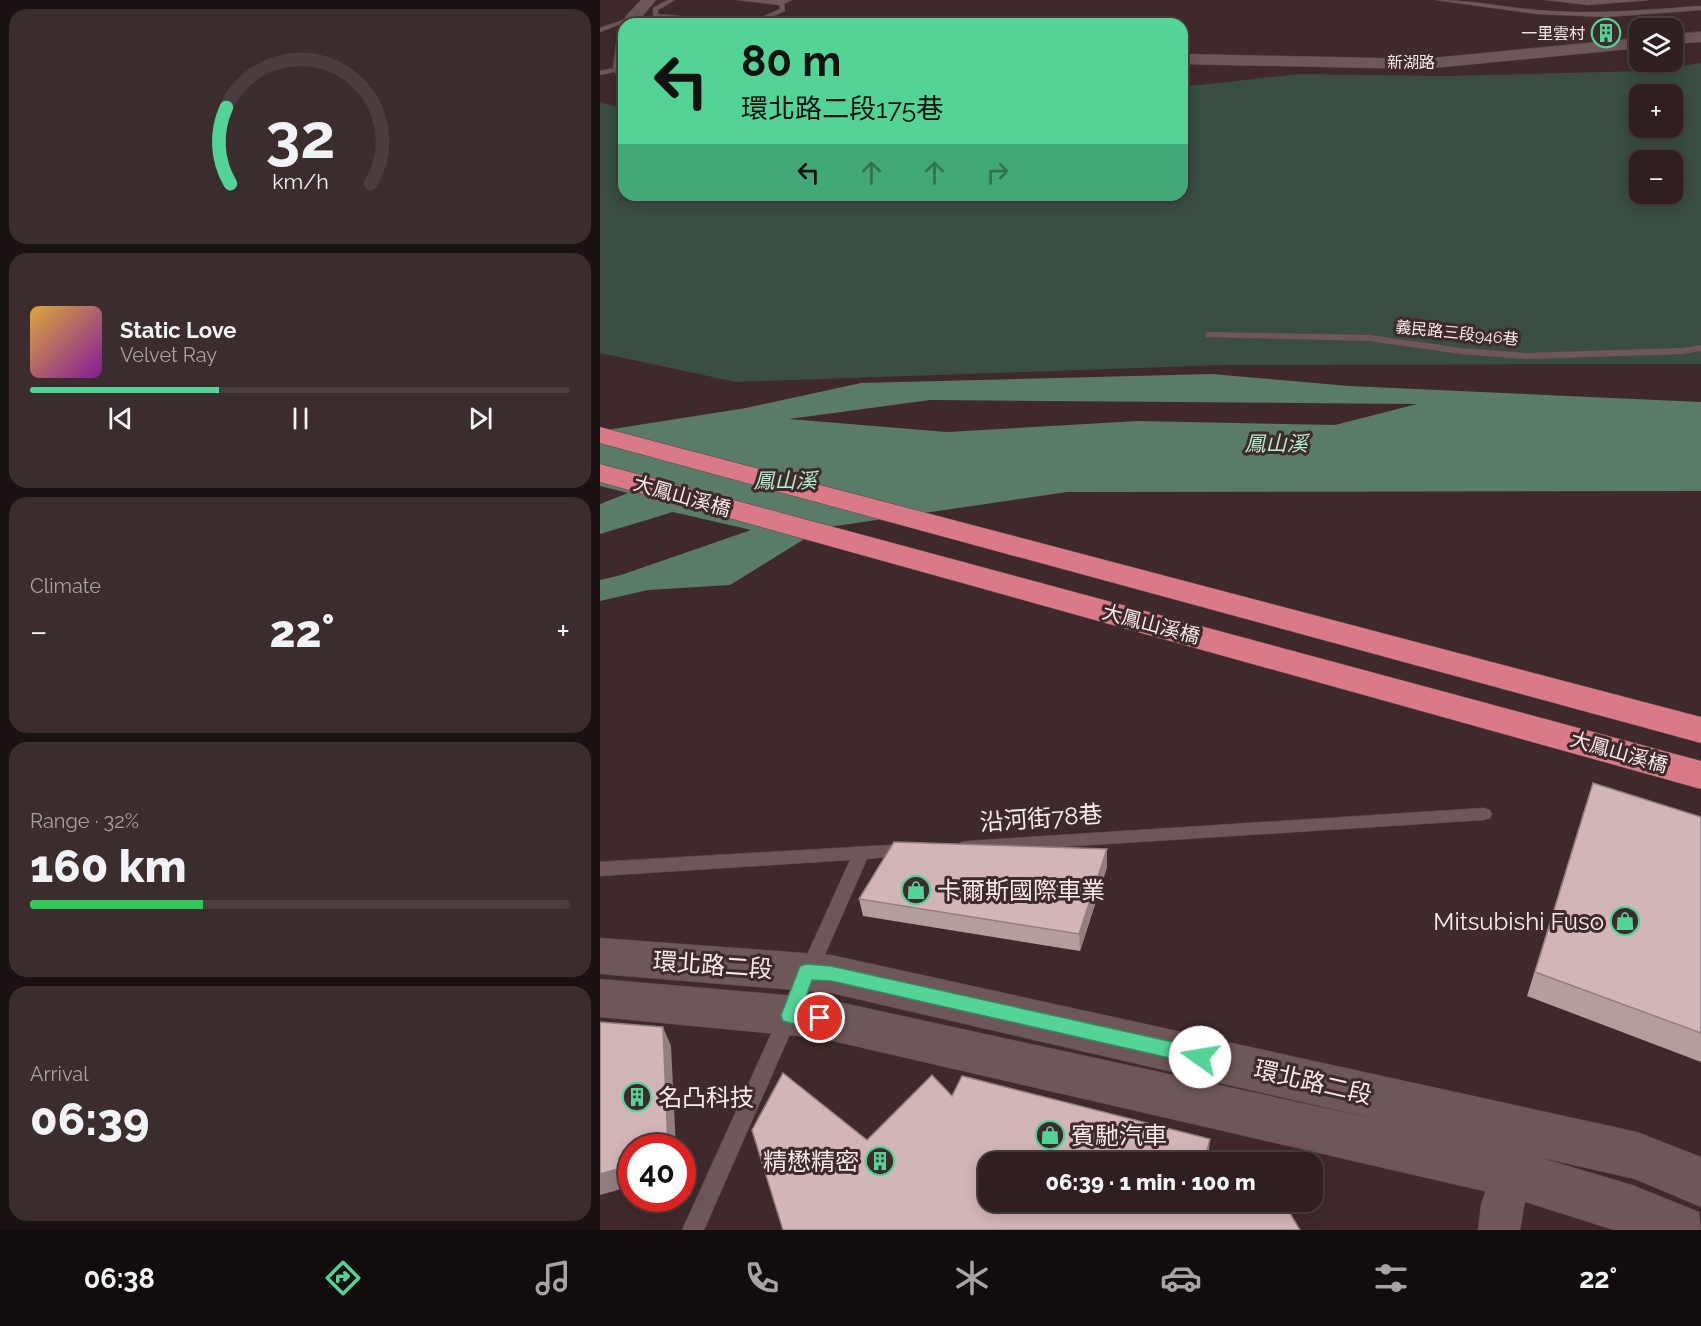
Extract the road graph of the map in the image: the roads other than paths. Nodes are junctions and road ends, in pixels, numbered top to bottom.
1 (649, 0) edge
2 (672, 0) edge
3 (740, 0) edge
4 (789, 0) edge
5 (1439, 0) edge
6 (1549, 0) edge
7 (1646, 0) edge
8 (781, 3) junction
9 (1701, 8) edge
10 (633, 18) edge
11 (678, 18) edge
12 (765, 18) edge
13 (618, 25) edge
14 (600, 30) edge
15 (1701, 37) edge
16 (1683, 38) edge
17 (1629, 44) edge
18 (1188, 59) edge
19 (618, 72) edge
20 (600, 73) edge
21 (1210, 335) dead end
22 (1701, 348) edge
23 (600, 435) edge
24 (600, 473) edge
25 (1701, 730) edge
26 (1701, 776) edge
27 (1484, 814) dead end
28 (951, 848) edge
29 (917, 850) edge
30 (861, 853) junction
31 (600, 869) edge
32 (600, 956) edge
33 (806, 972) junction
34 (600, 998) edge
35 (790, 1015) junction
36 (1510, 1173) junction
37 (1701, 1182) edge
38 (693, 1230) edge
39 (1499, 1230) edge
40 (1681, 1230) edge

1 - 10 street
2 - 11 lane
3 - 8 lane
4 - 8 lane
5 - 9 lane
6 - 7 lane
8 - 12 lane
13 - 14 lane
15 - 16 street
17 - 18 street, 新湖路
19 - 20 lane
21 - 22 lane, 義民路三段946巷
23 - 25 highway, 大鳳山溪橋
24 - 26 highway, 大鳳山溪橋
27 - 28 lane, 沿河街78巷
29 - 30 lane
30 - 31 lane
30 - 33 lane
32 - 33 street, 環北路二段
33 - 35 lane
33 - 37 street, 環北路二段
34 - 35 street, 環北路二段
35 - 36 street, 環北路二段
35 - 38 lane
36 - 39 street
36 - 40 street, 環北路二段

